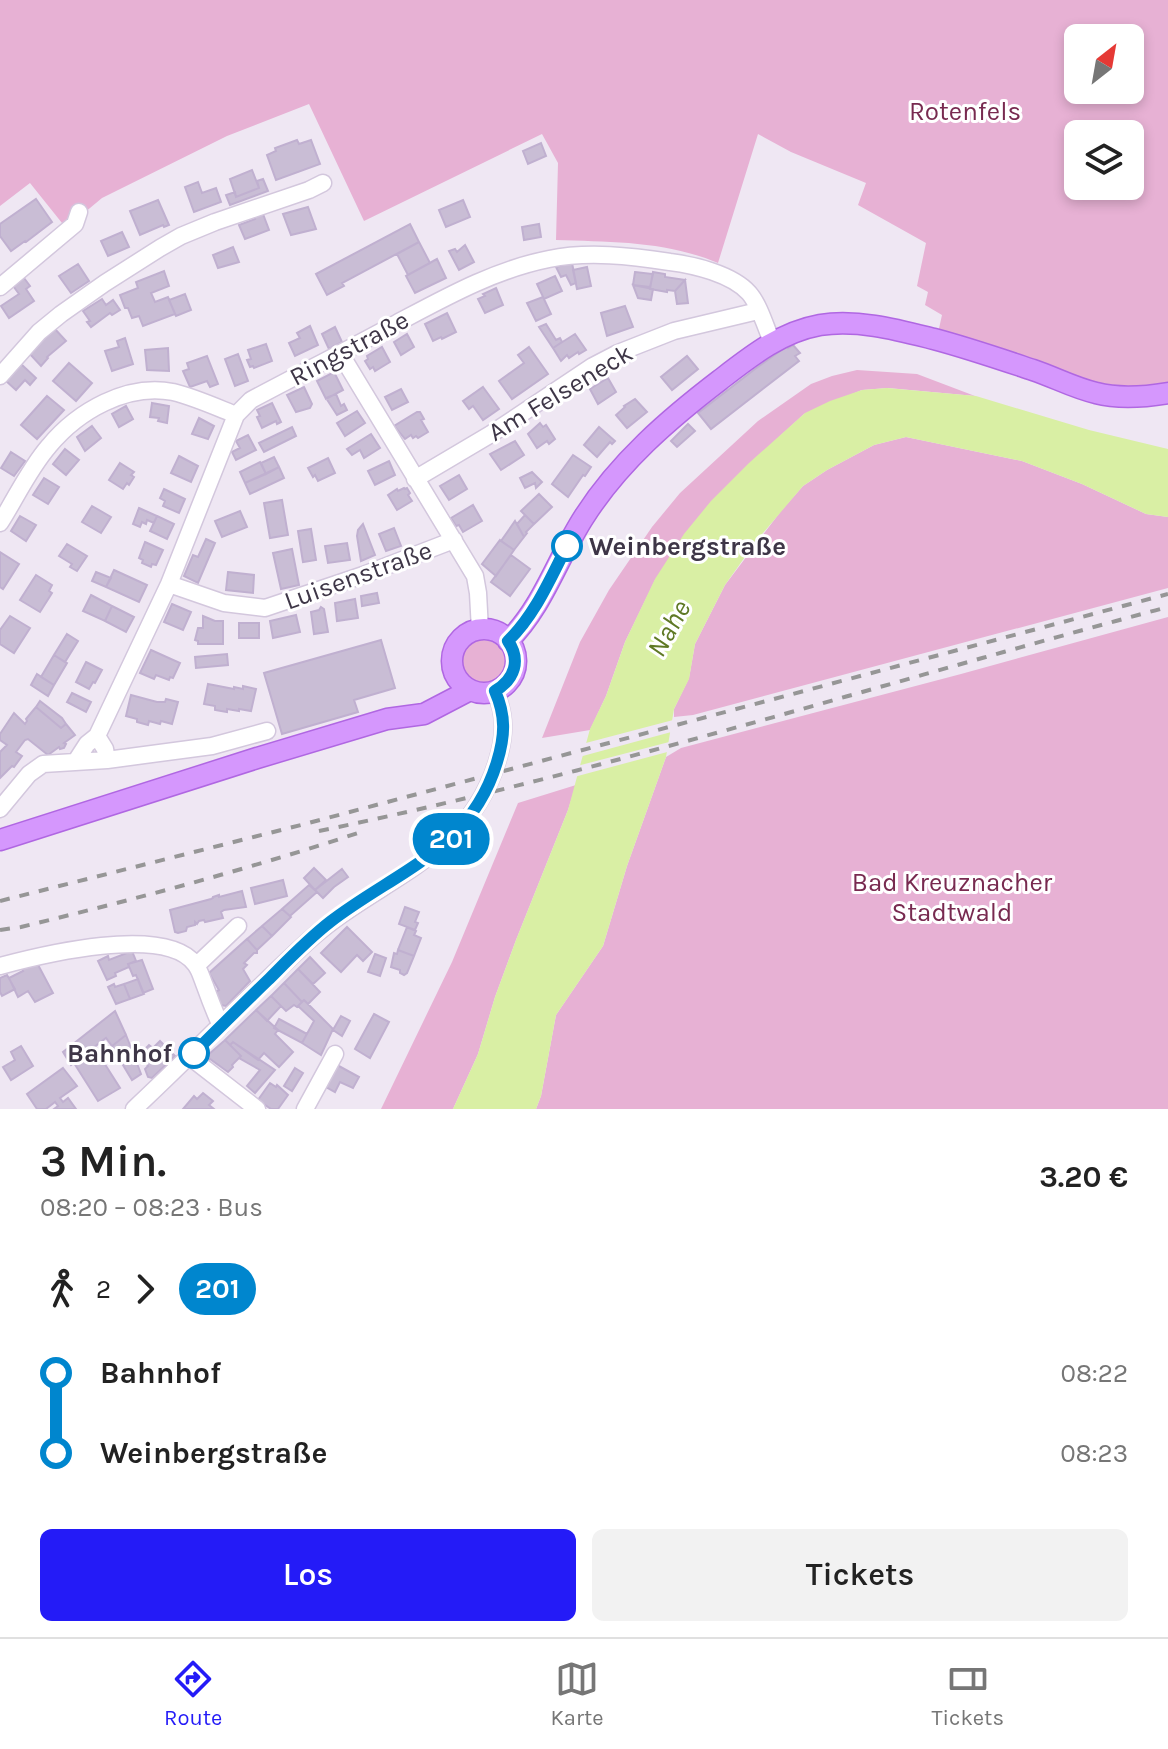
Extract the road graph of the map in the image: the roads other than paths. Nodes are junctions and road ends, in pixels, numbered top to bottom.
1 (323, 183) dead end
2 (79, 212) dead end
3 (0, 287) edge
4 (758, 311) junction
5 (772, 342) junction
6 (340, 353) junction
7 (0, 376) edge
8 (1168, 393) edge
9 (236, 415) junction
10 (415, 479) junction
11 (0, 523) edge
12 (454, 540) junction
13 (169, 584) junction
14 (480, 630) junction
15 (508, 641) junction
16 (464, 685) junction
17 (495, 691) junction
18 (267, 731) dead end
19 (97, 736) junction
20 (107, 760) junction
21 (76, 761) junction
22 (0, 809) edge
23 (0, 840) edge
24 (238, 926) dead end
25 (197, 965) junction
26 (0, 966) edge
27 (221, 1026) junction
28 (335, 1054) dead end
29 (190, 1057) junction
30 (134, 1109) edge
31 (257, 1109) edge
32 (305, 1109) edge

1 - 7 street
2 - 3 street
4 - 5 street, Ringstraße
4 - 6 street, Ringstraße
4 - 10 street, Am Felseneck
5 - 8 main road
5 - 15 main road
6 - 9 street, Ringstraße
6 - 10 street
9 - 11 street
9 - 13 street
10 - 12 street
12 - 13 street, Luisenstraße
12 - 14 street
13 - 19 street
14 - 15 main road
14 - 16 main road
15 - 17 main road
16 - 17 main road
16 - 23 main road
17 - 27 street
18 - 20 street
19 - 20 street
19 - 21 street
20 - 21 street
21 - 22 street
24 - 25 street
25 - 26 street
25 - 27 street
27 - 29 street
28 - 32 street
29 - 30 street
29 - 31 street

